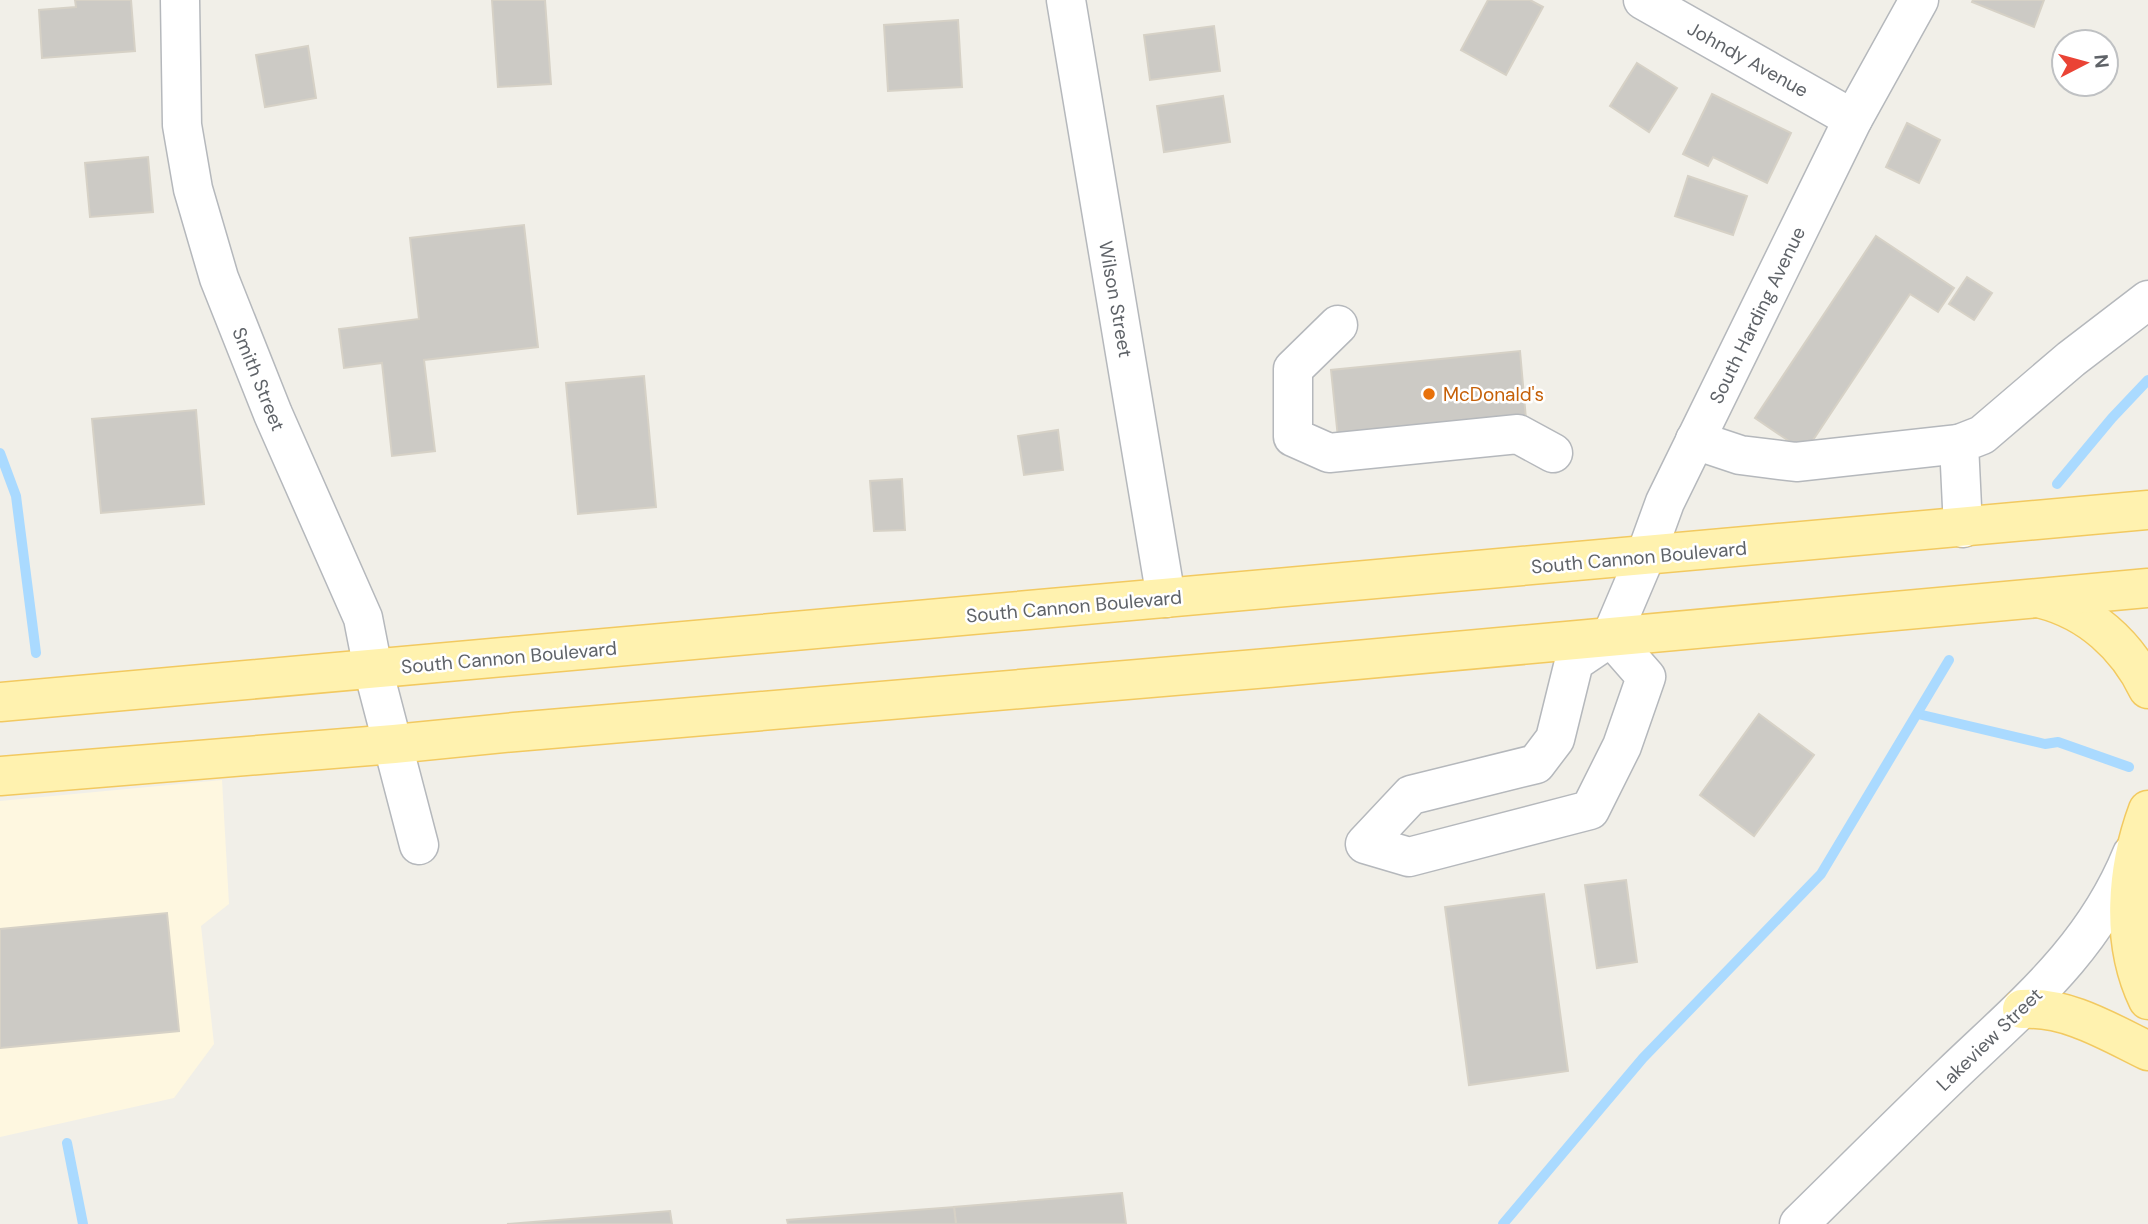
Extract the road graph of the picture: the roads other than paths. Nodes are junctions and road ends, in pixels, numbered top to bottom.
1 (180, 0) edge
2 (1066, 0) edge
3 (1643, 0) edge
4 (1919, 0) edge
5 (1853, 119) junction
6 (2148, 300) edge
7 (1338, 325) dead end
8 (1695, 440) junction
9 (1959, 444) junction
10 (1553, 453) dead end
11 (2148, 510) edge
12 (1963, 528) junction
13 (1645, 557) junction
14 (2148, 588) edge
15 (1166, 598) junction
16 (2036, 599) junction
17 (1611, 637) junction
18 (373, 669) junction
19 (2148, 688) edge
20 (0, 702) edge
21 (394, 744) junction
22 (0, 776) edge
23 (2145, 818) edge
24 (419, 845) dead end
25 (2148, 1000) edge
26 (2022, 1009) junction
27 (2148, 1051) edge
28 (1799, 1224) edge

1 - 18 street, Smith Street
2 - 15 street, Wilson Street
3 - 5 street, Johndy Avenue
4 - 5 street, South Harding Avenue
5 - 8 street, South Harding Avenue
6 - 9 street
7 - 10 street
8 - 9 street
8 - 13 street, South Harding Avenue
9 - 12 street
11 - 12 main road, South Cannon Boulevard
12 - 13 main road, South Cannon Boulevard
13 - 15 main road, South Cannon Boulevard
13 - 17 street, South Harding Avenue
14 - 16 main road
15 - 18 main road, South Cannon Boulevard
16 - 17 main road
16 - 19 main road
17 - 17 street
17 - 21 main road
18 - 20 main road, South Cannon Boulevard
18 - 21 street, Smith Street
21 - 22 main road
21 - 24 street, Smith Street
23 - 25 main road
23 - 26 street, Lakeview Street
26 - 27 main road
26 - 28 street, Lakeview Street

